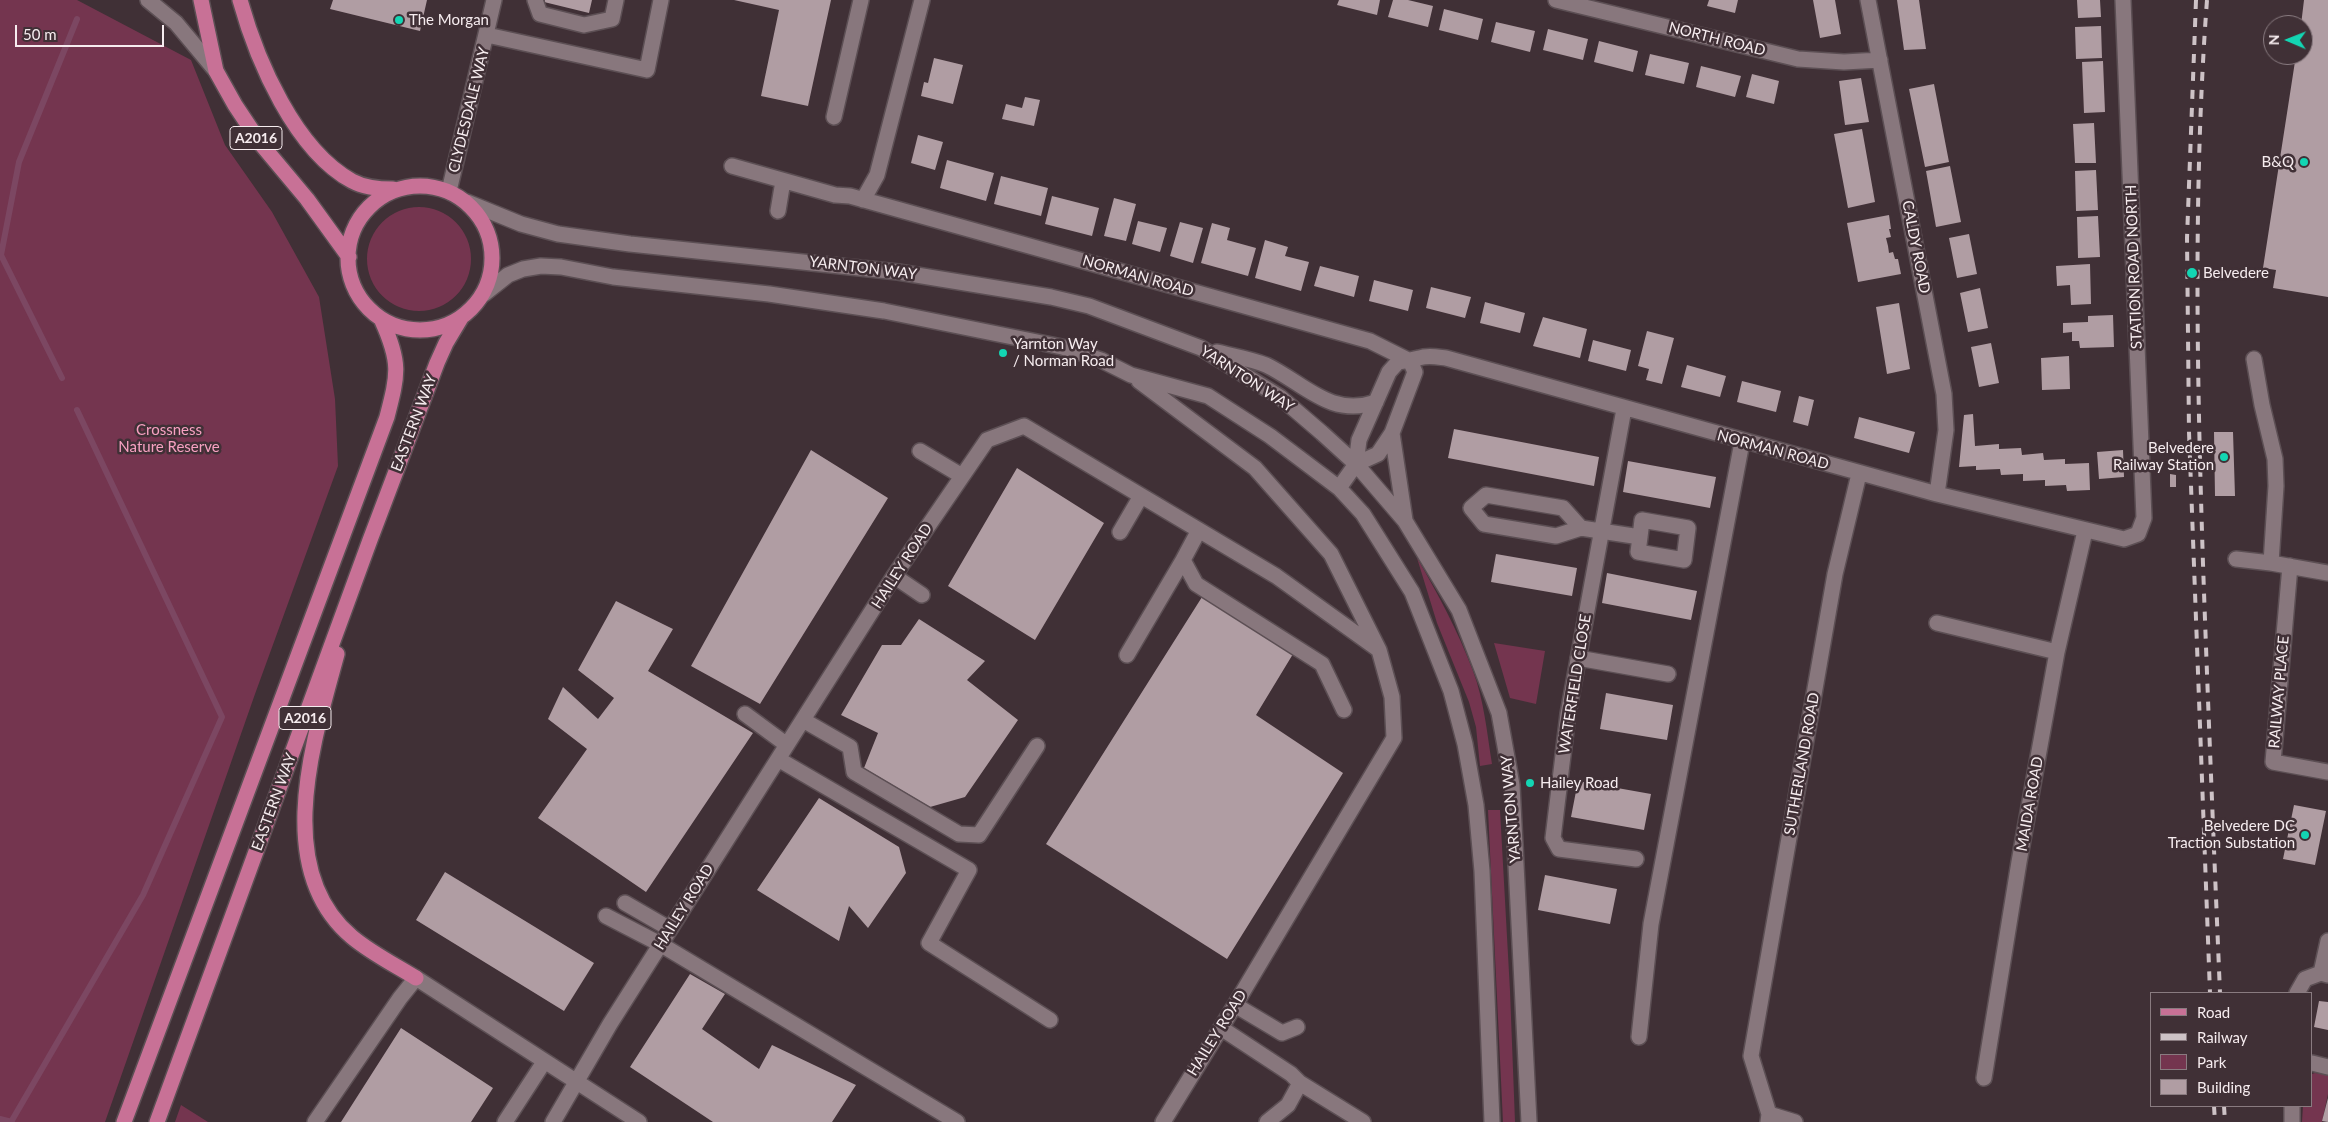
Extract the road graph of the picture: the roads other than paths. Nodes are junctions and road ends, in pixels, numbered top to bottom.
1 (148, 0) edge
2 (201, 0) edge
3 (240, 0) edge
4 (494, 0) edge
5 (535, 0) edge
6 (616, 0) edge
7 (661, 0) edge
8 (861, 0) edge
9 (922, 0) edge
10 (1556, 0) edge
11 (1868, 0) edge
12 (2123, 0) edge
13 (487, 35) junction
14 (1880, 60) junction
15 (216, 71) junction
16 (834, 118) dead end
17 (732, 166) dead end
18 (783, 181) junction
19 (393, 189) junction
20 (449, 191) junction
21 (856, 198) junction
22 (467, 202) junction
23 (778, 211) dead end
24 (348, 257) junction
25 (484, 294) junction
26 (461, 318) junction
27 (382, 321) junction
28 (1201, 348) junction
29 (2254, 359) dead end
30 (1410, 361) junction
31 (1131, 375) junction
32 (1376, 402) junction
33 (1624, 409) junction
34 (1392, 433) junction
35 (1742, 442) junction
36 (920, 451) dead end
37 (1356, 464) junction
38 (1859, 474) junction
39 (962, 476) junction
40 (1338, 488) junction
41 (1937, 494) junction
42 (1141, 496) junction
43 (1405, 522) junction
44 (1581, 528) junction
45 (1199, 530) junction
46 (1602, 530) junction
47 (2085, 531) junction
48 (1120, 532) dead end
49 (2138, 534) joint
50 (1640, 537) dead end
51 (370, 540) junction
52 (1183, 560) junction
53 (2236, 560) dead end
54 (2271, 563) junction
55 (2290, 566) junction
56 (2328, 573) edge
57 (894, 576) junction
58 (922, 595) dead end
59 (1937, 623) dead end
60 (1379, 650) junction
61 (2057, 652) junction
62 (1127, 655) dead end
63 (1578, 658) junction
64 (1668, 674) dead end
65 (1344, 710) dead end
66 (745, 714) dead end
67 (803, 720) junction
68 (787, 744) junction
69 (1037, 746) dead end
70 (778, 760) junction
71 (2328, 772) edge
72 (1636, 859) dead end
73 (625, 903) dead end
74 (606, 916) dead end
75 (670, 929) junction
76 (2328, 942) edge
77 (660, 944) junction
78 (2325, 974) edge
79 (416, 978) junction
80 (2298, 992) edge
81 (1235, 1005) junction
82 (1050, 1020) dead end
83 (1297, 1027) dead end
84 (1221, 1028) junction
85 (1638, 1037) dead end
86 (544, 1062) junction
87 (2313, 1063) edge
88 (2328, 1067) edge
89 (1984, 1078) dead end
90 (576, 1083) junction
91 (1300, 1083) junction
92 (2292, 1107) edge
93 (1769, 1118) edge
94 (124, 1122) edge
95 (157, 1122) edge
96 (315, 1122) edge
97 (505, 1122) edge
98 (554, 1122) edge
99 (639, 1122) edge
100 (957, 1122) edge
101 (1162, 1122) edge
102 (1268, 1122) edge
103 (1363, 1122) edge
104 (1492, 1122) edge
105 (1529, 1122) edge
106 (1795, 1122) edge
107 (2292, 1122) edge

1 - 15 street
2 - 15 main road, A2016
3 - 19 main road, A2016
4 - 13 street, CLYDESDALE WAY
5 - 6 street
7 - 13 street
8 - 16 street
9 - 21 street
10 - 14 street, NORTH ROAD
11 - 14 street, CALDY ROAD
12 - 49 street, STATION ROAD NORTH
13 - 20 street, CLYDESDALE WAY
14 - 41 street, CALDY ROAD
15 - 24 main road, A2016
17 - 18 street, NORMAN ROAD
18 - 21 street, NORMAN ROAD
18 - 23 street
19 - 20 main road
19 - 24 main road
20 - 22 main road
21 - 30 street, NORMAN ROAD
22 - 25 main road
22 - 28 street, YARNTON WAY
24 - 27 main road
25 - 26 main road
25 - 31 street
26 - 27 main road
26 - 51 main road, EASTERN WAY / A2016
27 - 94 main road, EASTERN WAY / A2016
28 - 32 street
28 - 37 street, YARNTON WAY
29 - 54 street
30 - 32 street, NORMAN ROAD
30 - 33 street, NORMAN ROAD
30 - 34 street
31 - 40 street
31 - 60 street, HAILEY ROAD
32 - 37 street, NORMAN ROAD
33 - 35 street, NORMAN ROAD
33 - 46 street, WATERFIELD CLOSE
34 - 37 street
34 - 43 street
35 - 38 street, NORMAN ROAD
35 - 85 street
36 - 39 street
37 - 40 street
37 - 43 street, YARNTON WAY
38 - 41 street, NORMAN ROAD
38 - 93 street, SUTHERLAND ROAD
39 - 42 street, HAILEY ROAD
39 - 57 street, HAILEY ROAD
40 - 104 street
41 - 47 street, NORMAN ROAD
42 - 45 street, HAILEY ROAD
42 - 48 street
43 - 105 street, YARNTON WAY
44 - 44 street
44 - 46 street
45 - 52 street
45 - 60 street, HAILEY ROAD
46 - 50 street
46 - 63 street, WATERFIELD CLOSE
47 - 49 street, NORMAN ROAD
47 - 61 street, MAIDA ROAD
51 - 79 main road
51 - 95 main road, EASTERN WAY / A2016
52 - 62 street
52 - 65 street
53 - 54 street
54 - 55 street
55 - 56 street
55 - 71 street, RAILWAY PLACE
57 - 58 street
57 - 67 street, HAILEY ROAD
59 - 61 street
60 - 81 street, HAILEY ROAD
61 - 89 street, MAIDA ROAD
63 - 64 street
63 - 72 street, WATERFIELD CLOSE
66 - 68 street
67 - 68 street, HAILEY ROAD
67 - 69 street
68 - 70 street, HAILEY ROAD
70 - 75 street, HAILEY ROAD
70 - 82 street
73 - 75 street
74 - 77 street
75 - 77 street, HAILEY ROAD
76 - 78 street
77 - 90 street, HAILEY ROAD
77 - 100 street
78 - 80 street
79 - 86 street
79 - 96 street
81 - 83 street
81 - 84 street, HAILEY ROAD
84 - 91 street
84 - 101 street, HAILEY ROAD
86 - 90 street
86 - 97 street
87 - 88 street
90 - 98 street, HAILEY ROAD
90 - 99 street
91 - 102 street
91 - 103 street
92 - 107 street
93 - 106 street

